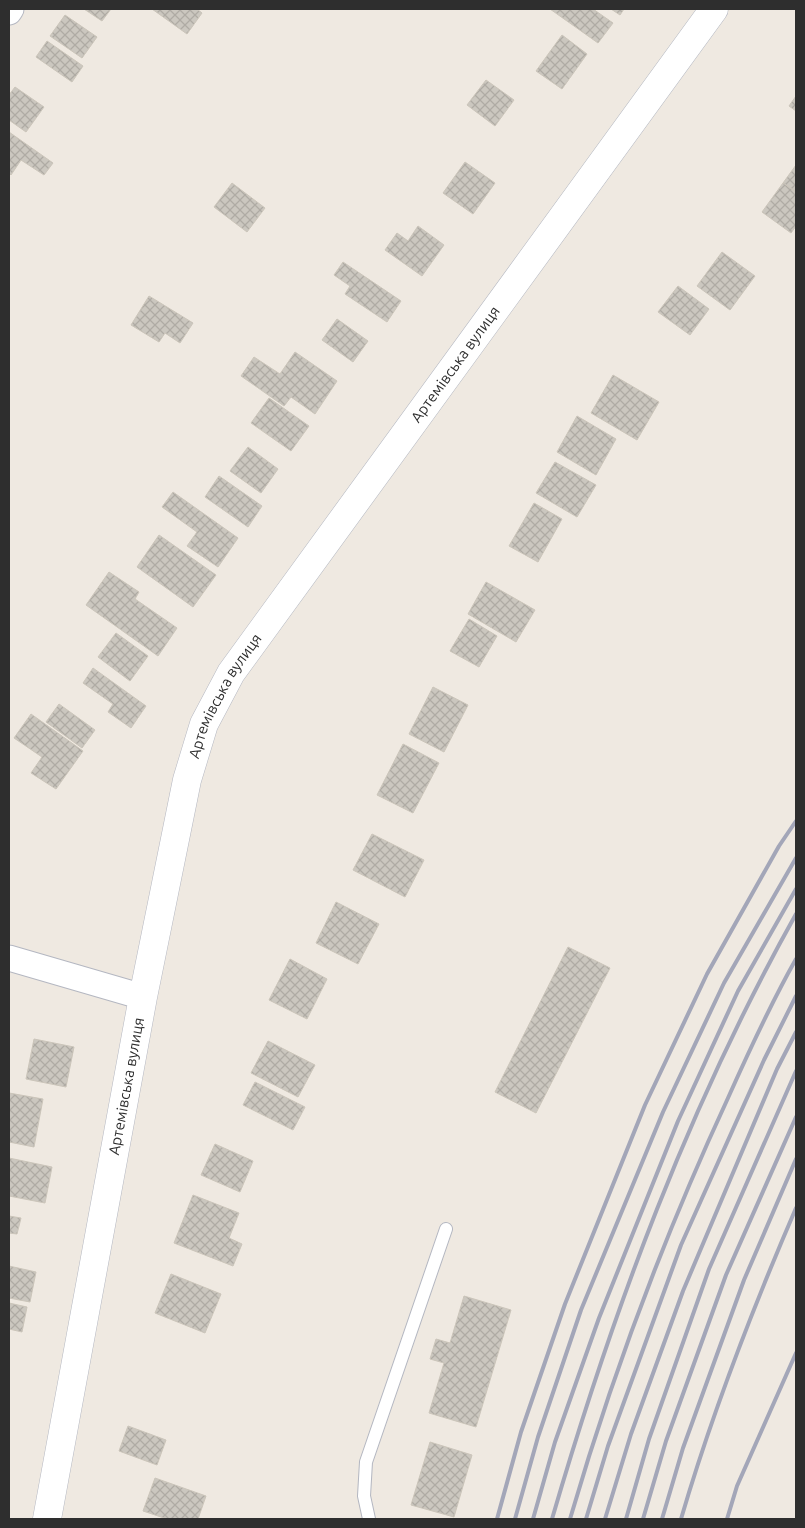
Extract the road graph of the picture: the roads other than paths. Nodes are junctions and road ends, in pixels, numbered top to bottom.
1 (11, 9) edge
2 (714, 9) edge
3 (9, 12) edge
4 (9, 958) edge
5 (143, 997) junction
6 (446, 1229) dead end
7 (47, 1519) edge
8 (369, 1519) edge

1 - 3 street
2 - 5 main road, Артемівська вулиця
4 - 5 street
5 - 7 main road, Артемівська вулиця
6 - 8 lane

